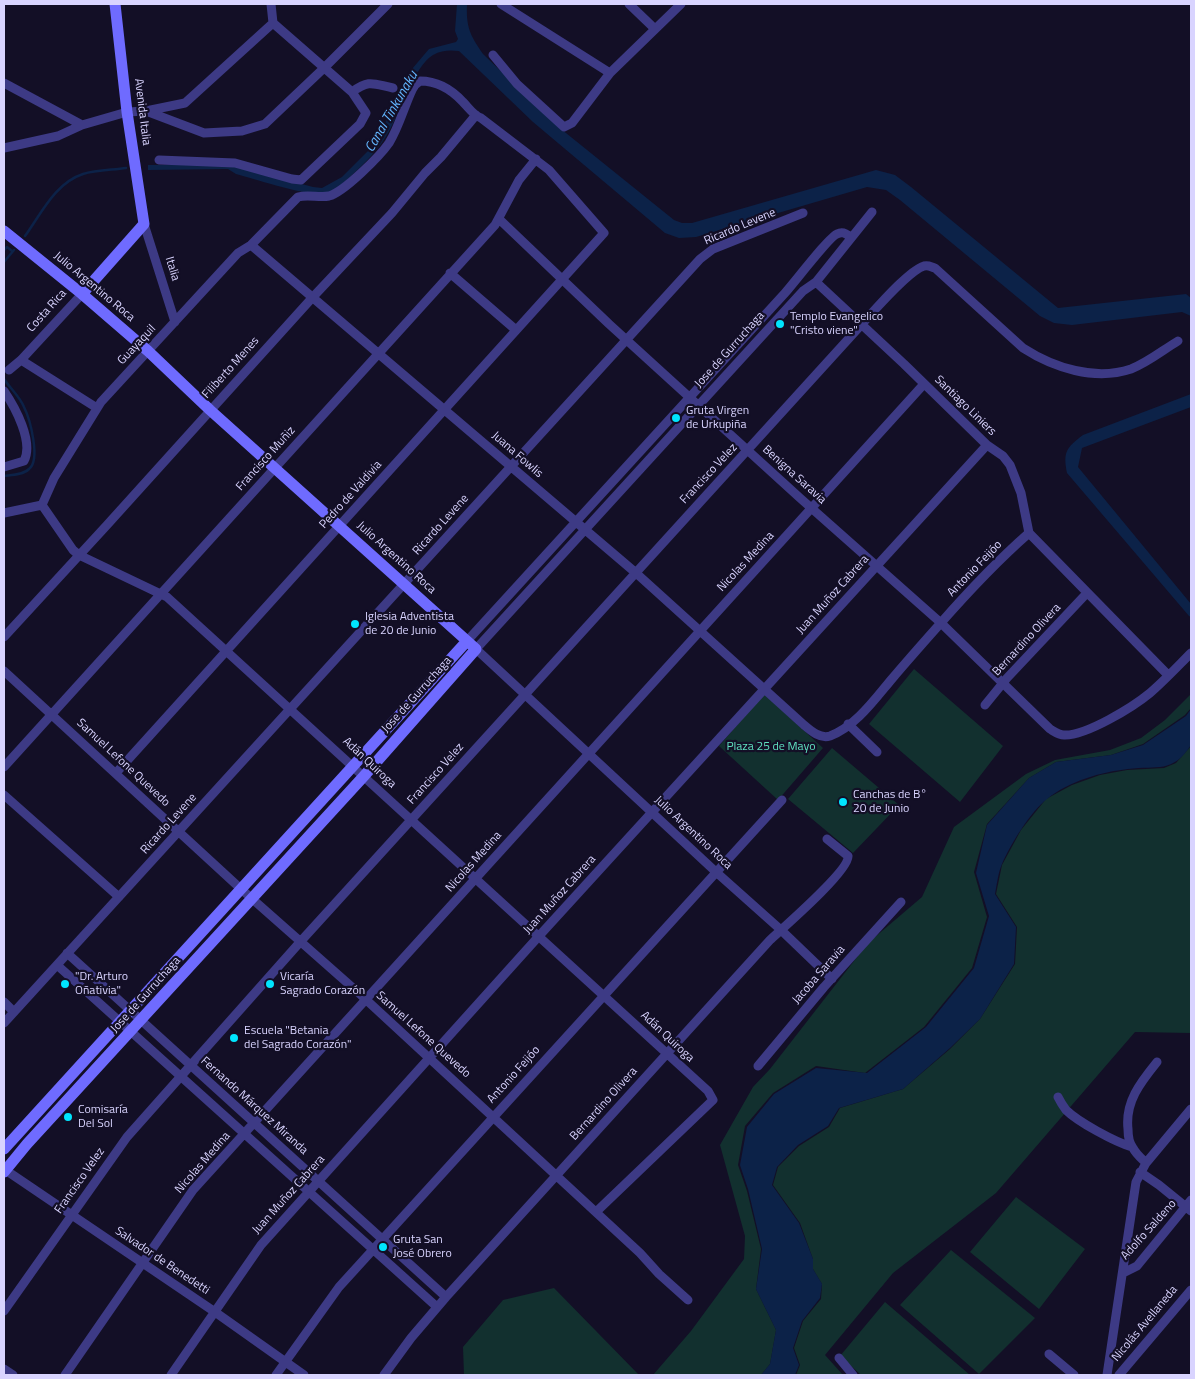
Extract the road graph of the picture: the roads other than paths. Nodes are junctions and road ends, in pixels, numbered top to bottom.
1 (116, 4) edge
2 (271, 4) edge
3 (388, 4) edge
4 (501, 4) edge
5 (629, 4) edge
6 (681, 4) edge
7 (273, 23) junction
8 (655, 29) junction
9 (493, 55) dead end
10 (324, 68) junction
11 (610, 73) junction
12 (4, 83) edge
13 (393, 88) dead end
14 (352, 92) junction
15 (146, 111) junction
16 (127, 112) junction
17 (476, 115) junction
18 (82, 125) junction
19 (4, 148) edge
20 (159, 160) dead end
21 (536, 160) junction
22 (872, 212) dead end
23 (803, 214) dead end
24 (499, 219) junction
25 (144, 224) junction
26 (4, 231) edge
27 (851, 237) junction
28 (251, 245) junction
29 (450, 273) junction
30 (563, 279) junction
31 (816, 282) junction
32 (82, 294) junction
33 (312, 298) junction
34 (175, 322) junction
35 (862, 324) junction
36 (516, 330) junction
37 (628, 340) junction
38 (1178, 341) dead end
39 (148, 351) junction
40 (379, 353) junction
41 (21, 360) junction
42 (9, 370) dead end
43 (924, 384) junction
44 (4, 392) edge
45 (690, 397) junction
46 (699, 405) junction
47 (97, 408) junction
48 (445, 409) junction
49 (210, 410) junction
50 (986, 445) junction
51 (749, 450) junction
52 (510, 466) junction
53 (4, 467) edge
54 (275, 468) junction
55 (42, 505) junction
56 (813, 508) junction
57 (4, 513) edge
58 (575, 521) junction
59 (340, 526) junction
60 (586, 529) junction
61 (1029, 534) junction
62 (79, 555) junction
63 (877, 565) junction
64 (636, 572) junction
65 (404, 585) junction
66 (162, 593) junction
67 (1087, 594) junction
68 (941, 623) junction
69 (700, 631) junction
70 (4, 637) edge
71 (467, 641) junction
72 (225, 650) junction
73 (476, 650) junction
74 (1191, 653) edge
75 (4, 671) edge
76 (1168, 675) junction
77 (1003, 684) junction
78 (764, 689) junction
79 (525, 694) junction
80 (985, 705) dead end
81 (291, 709) junction
82 (51, 714) junction
83 (848, 724) junction
84 (877, 752) dead end
85 (588, 755) junction
86 (354, 766) junction
87 (4, 767) edge
88 (116, 773) junction
89 (364, 776) junction
90 (4, 795) edge
91 (782, 800) dead end
92 (652, 813) junction
93 (412, 820) junction
94 (179, 832) junction
95 (827, 839) dead end
96 (716, 872) junction
97 (476, 878) junction
98 (241, 888) junction
99 (119, 897) junction
100 (252, 898) junction
101 (901, 902) dead end
102 (781, 930) junction
103 (539, 936) junction
104 (301, 942) junction
105 (67, 953) junction
106 (57, 964) junction
107 (832, 979) junction
108 (604, 995) junction
109 (366, 1000) junction
110 (4, 1002) edge
111 (131, 1010) junction
112 (14, 1012) junction
113 (142, 1020) junction
114 (121, 1022) junction
115 (4, 1023) edge
116 (132, 1031) junction
117 (667, 1054) junction
118 (430, 1058) junction
119 (1156, 1062) dead end
120 (191, 1065) junction
121 (758, 1066) dead end
122 (181, 1076) junction
123 (1058, 1097) dead end
124 (1191, 1109) edge
125 (494, 1116) junction
126 (255, 1124) junction
127 (246, 1133) junction
128 (1132, 1147) junction
129 (4, 1150) edge
130 (1146, 1163) junction
131 (4, 1170) edge
132 (1140, 1172) junction
133 (556, 1176) junction
134 (318, 1182) junction
135 (309, 1191) junction
136 (1190, 1206) edge
137 (596, 1212) junction
138 (71, 1214) junction
139 (383, 1240) junction
140 (374, 1249) junction
141 (144, 1263) junction
142 (1123, 1273) junction
143 (1191, 1290) edge
144 (446, 1297) junction
145 (688, 1300) dead end
146 (437, 1307) junction
147 (4, 1311) edge
148 (215, 1312) junction
149 (1049, 1354) dead end
150 (838, 1358) dead end
151 (286, 1362) junction
152 (4, 1369) edge
153 (13, 1375) edge
154 (66, 1375) edge
155 (171, 1375) edge
156 (276, 1375) edge
157 (304, 1375) edge
158 (384, 1375) edge
159 (853, 1375) edge
160 (1074, 1375) edge
161 (1106, 1375) edge
162 (1119, 1375) edge

1 - 16 street, Avenida Italia
2 - 7 street
3 - 10 street
4 - 11 street
5 - 8 street
6 - 8 street
7 - 10 street
7 - 15 street
8 - 11 street
9 - 11 street
10 - 14 street
10 - 15 street
12 - 18 street
13 - 14 street
14 - 20 street
15 - 16 street
16 - 18 street
16 - 25 street, Avenida Italia
17 - 21 street
17 - 28 street, Guayaquil
17 - 33 street, Filiberto Menes
18 - 19 street
21 - 24 street, Francisco Muñiz
21 - 30 street, Pedro de Valdivia
22 - 27 street, Jose de Gurruchaga
23 - 37 street, Ricardo Levene
24 - 29 street, Francisco Muñiz
24 - 30 street, Benigna Saravia
25 - 32 street, Costa Rica
25 - 34 street, Italia
26 - 32 street, Julio Argentino Roca
27 - 31 street, Jose de Gurruchaga
27 - 45 street, Jose de Gurruchaga
28 - 33 street, Juana Fowlis
28 - 34 street, Guayaquil
29 - 36 street
29 - 40 street, Francisco Muñiz
30 - 36 street, Pedro de Valdivia
30 - 37 street, Benigna Saravia
31 - 35 street, Santiago Liniers
31 - 46 street, Jose de Gurruchaga
32 - 39 street, Julio Argentino Roca
32 - 41 street, Costa Rica
33 - 40 street, Juana Fowlis
33 - 49 street, Filiberto Menes
34 - 39 street, Guayaquil
35 - 38 street, Francisco Velez
35 - 43 street, Santiago Liniers
35 - 51 street, Francisco Velez
36 - 48 street, Pedro de Valdivia
37 - 45 street, Benigna Saravia
37 - 52 street, Ricardo Levene
39 - 47 street, Guayaquil
39 - 49 street, Julio Argentino Roca
40 - 48 street, Juana Fowlis
40 - 54 street, Francisco Muñiz
41 - 42 street, Costa Rica
41 - 47 street
43 - 50 street, Santiago Liniers
43 - 56 street, Nicolas Medina
44 - 53 street
45 - 46 street, Benigna Saravia
45 - 58 street, Jose de Gurruchaga
46 - 51 street, Benigna Saravia
46 - 60 street, Jose de Gurruchaga
47 - 55 street, Guayaquil
48 - 52 street, Juana Fowlis
48 - 59 street, Pedro de Valdivia
49 - 54 street, Julio Argentino Roca
49 - 62 street, Filiberto Menes
50 - 61 street, Santiago Liniers
50 - 63 street, Juan Muñoz Cabrera
51 - 56 street, Benigna Saravia
51 - 64 street, Francisco Velez
52 - 58 street, Juana Fowlis
52 - 65 street, Ricardo Levene
54 - 59 street, Julio Argentino Roca
54 - 66 street, Francisco Muñiz
55 - 57 street
55 - 62 street, Adán Quiroga
56 - 63 street, Benigna Saravia
56 - 69 street, Nicolas Medina
58 - 60 street, Juana Fowlis
58 - 71 street, Jose de Gurruchaga
59 - 65 street, Julio Argentino Roca
59 - 72 street, Pedro de Valdivia
60 - 64 street, Juana Fowlis
60 - 73 street, Jose de Gurruchaga
61 - 67 street
61 - 68 street, Antonio Feijóo
62 - 66 street, Adán Quiroga
62 - 70 street, Filiberto Menes
63 - 68 street, Benigna Saravia
63 - 78 street, Juan Muñoz Cabrera
64 - 69 street, Juana Fowlis
64 - 79 street, Francisco Velez
65 - 71 street, Julio Argentino Roca
65 - 81 street, Ricardo Levene
66 - 72 street, Adán Quiroga
66 - 82 street, Francisco Muñiz
67 - 76 street
67 - 77 street, Bernardino Olivera
68 - 77 street, Benigna Saravia
68 - 83 street, Antonio Feijóo
69 - 78 street, Juana Fowlis
69 - 85 street, Nicolas Medina
71 - 73 street, Julio Argentino Roca
71 - 86 street, Jose de Gurruchaga
72 - 81 street, Adán Quiroga
72 - 88 street, Pedro de Valdivia
73 - 79 street, Julio Argentino Roca
73 - 89 street, Jose de Gurruchaga
74 - 76 street
75 - 82 street, Samuel Lefone Quevedo
76 - 77 street, Benigna Saravia
77 - 80 street, Bernardino Olivera
78 - 83 street, Juana Fowlis
78 - 92 street, Juan Muñoz Cabrera
79 - 85 street, Julio Argentino Roca
79 - 93 street, Francisco Velez
81 - 86 street, Adán Quiroga
81 - 94 street, Ricardo Levene
82 - 87 street, Francisco Muñiz
82 - 88 street, Samuel Lefone Quevedo
83 - 84 street
85 - 92 street, Julio Argentino Roca
85 - 97 street, Nicolas Medina
86 - 89 street, Adán Quiroga
86 - 98 street, Jose de Gurruchaga
88 - 94 street, Samuel Lefone Quevedo
89 - 93 street, Adán Quiroga
89 - 100 street, Jose de Gurruchaga
90 - 99 street
91 - 96 street, Antonio Feijóo
92 - 96 street, Julio Argentino Roca
92 - 103 street, Juan Muñoz Cabrera
93 - 97 street, Adán Quiroga
93 - 104 street, Francisco Velez
94 - 98 street, Samuel Lefone Quevedo
94 - 99 street, Ricardo Levene
95 - 102 street, Bernardino Olivera
96 - 102 street, Julio Argentino Roca
96 - 108 street, Antonio Feijóo
97 - 103 street, Adán Quiroga
97 - 109 street, Nicolas Medina
98 - 100 street, Samuel Lefone Quevedo
98 - 111 street, Jose de Gurruchaga
99 - 105 street, Ricardo Levene
100 - 104 street, Samuel Lefone Quevedo
100 - 113 street, Jose de Gurruchaga
101 - 107 street, Jacoba Saravia
102 - 107 street, Julio Argentino Roca
102 - 117 street, Bernardino Olivera
103 - 108 street, Adán Quiroga
103 - 118 street, Juan Muñoz Cabrera
104 - 109 street, Samuel Lefone Quevedo
104 - 120 street, Francisco Velez
105 - 106 street, Ricardo Levene
105 - 111 street, Fernando Márquez Miranda
106 - 112 street, Ricardo Levene
106 - 114 street, Fernando Márquez Miranda
107 - 121 street, Jacoba Saravia
108 - 117 street, Adán Quiroga
108 - 125 street, Antonio Feijóo
109 - 118 street, Samuel Lefone Quevedo
109 - 126 street, Nicolas Medina
110 - 112 street
111 - 113 street, Fernando Márquez Miranda
111 - 114 street, Jose de Gurruchaga
112 - 115 street, Ricardo Levene
113 - 116 street, Jose de Gurruchaga
113 - 120 street, Fernando Márquez Miranda
114 - 116 street, Fernando Márquez Miranda
114 - 129 street, Jose de Gurruchaga
116 - 122 street, Fernando Márquez Miranda
116 - 131 street, Jose de Gurruchaga
117 - 133 street, Bernardino Olivera
117 - 137 street, Adán Quiroga
118 - 125 street, Samuel Lefone Quevedo
118 - 134 street, Juan Muñoz Cabrera
119 - 128 street
120 - 122 street, Francisco Velez
120 - 126 street, Fernando Márquez Miranda
122 - 127 street, Fernando Márquez Miranda
122 - 138 street, Francisco Velez
123 - 128 street
124 - 130 street
125 - 133 street, Samuel Lefone Quevedo
125 - 139 street, Antonio Feijóo
126 - 127 street, Nicolas Medina
126 - 134 street, Fernando Márquez Miranda
127 - 135 street, Fernando Márquez Miranda
127 - 141 street, Nicolas Medina
128 - 130 street
130 - 132 street
131 - 138 street, Salvador de Benedetti
132 - 136 street
132 - 142 street
133 - 137 street, Samuel Lefone Quevedo
133 - 144 street, Bernardino Olivera
134 - 135 street, Juan Muñoz Cabrera
134 - 139 street, Fernando Márquez Miranda
135 - 140 street, Fernando Márquez Miranda
135 - 148 street, Juan Muñoz Cabrera
136 - 142 street, Adolfo Saldeno
137 - 145 street, Samuel Lefone Quevedo
138 - 141 street, Salvador de Benedetti
138 - 147 street, Francisco Velez
139 - 140 street, Antonio Feijóo
139 - 144 street, Fernando Márquez Miranda
140 - 146 street, Fernando Márquez Miranda
140 - 151 street, Antonio Feijóo
141 - 148 street, Salvador de Benedetti
141 - 154 street, Nicolas Medina
142 - 161 street
143 - 162 street, Nicolás Avellaneda
144 - 146 street, Bernardino Olivera
146 - 158 street, Bernardino Olivera
148 - 151 street, Salvador de Benedetti
148 - 155 street, Juan Muñoz Cabrera
149 - 160 street
150 - 159 street
151 - 156 street, Antonio Feijóo
151 - 157 street, Salvador de Benedetti
152 - 153 street

